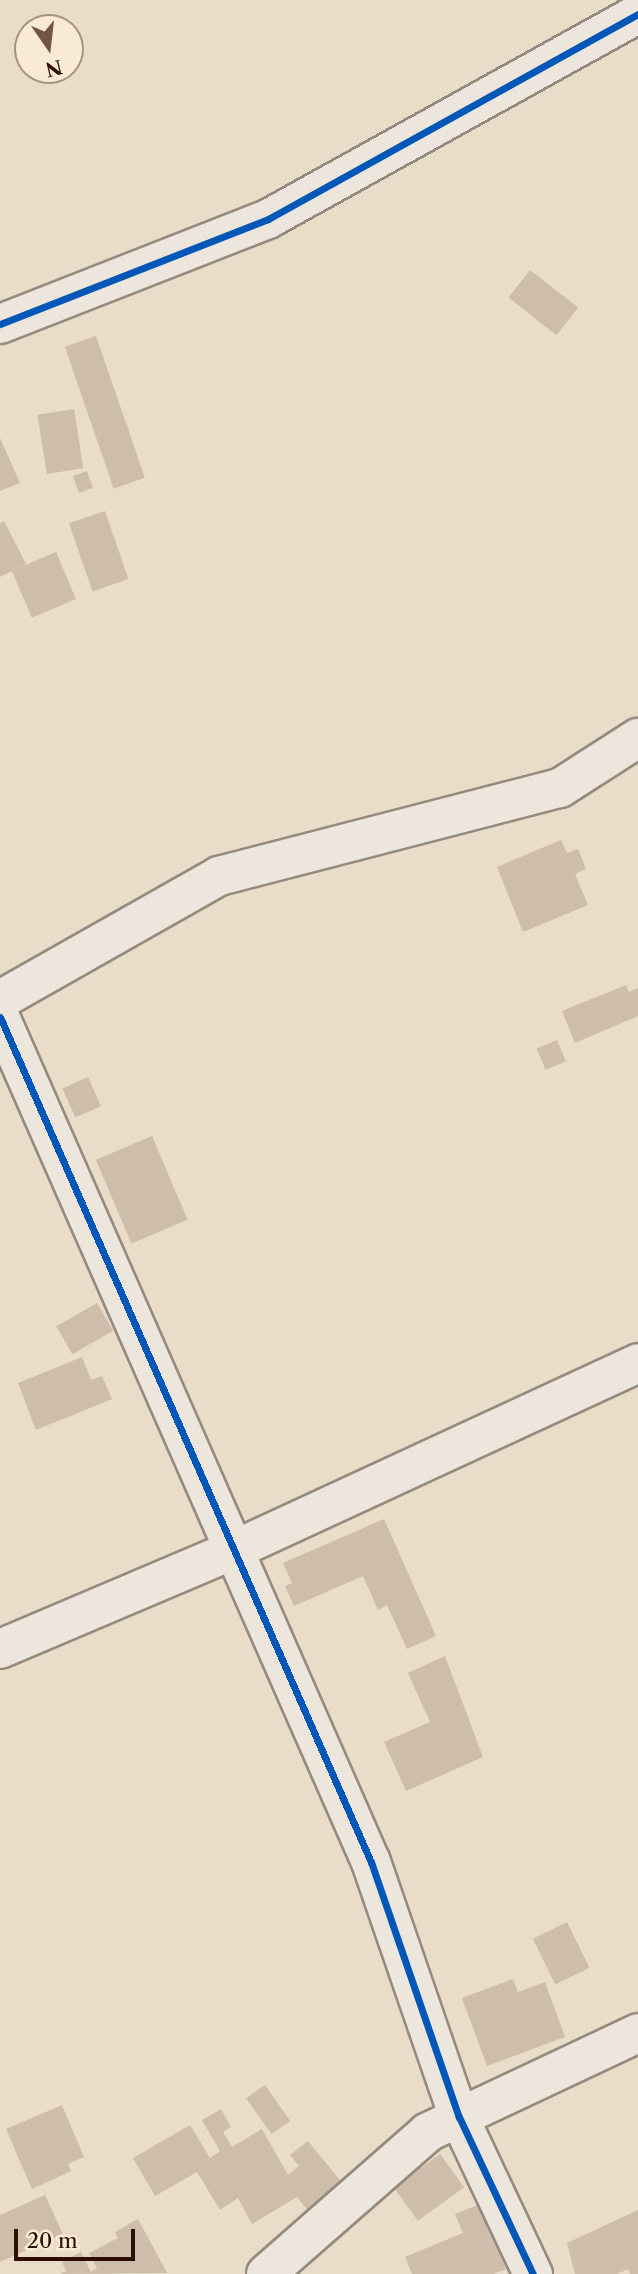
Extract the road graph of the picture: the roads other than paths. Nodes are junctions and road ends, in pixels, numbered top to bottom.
1 (638, 14) edge
2 (0, 324) edge
3 (638, 738) edge
4 (0, 1000) edge
5 (0, 1017) edge
6 (638, 1363) edge
7 (236, 1549) junction
8 (0, 1649) edge
9 (638, 2033) edge
10 (459, 2117) junction
11 (266, 2274) edge
12 (533, 2274) edge

1 - 2 street
3 - 4 street
5 - 7 street
6 - 7 street
7 - 8 street
7 - 10 street
9 - 10 street
10 - 11 street
10 - 12 street

